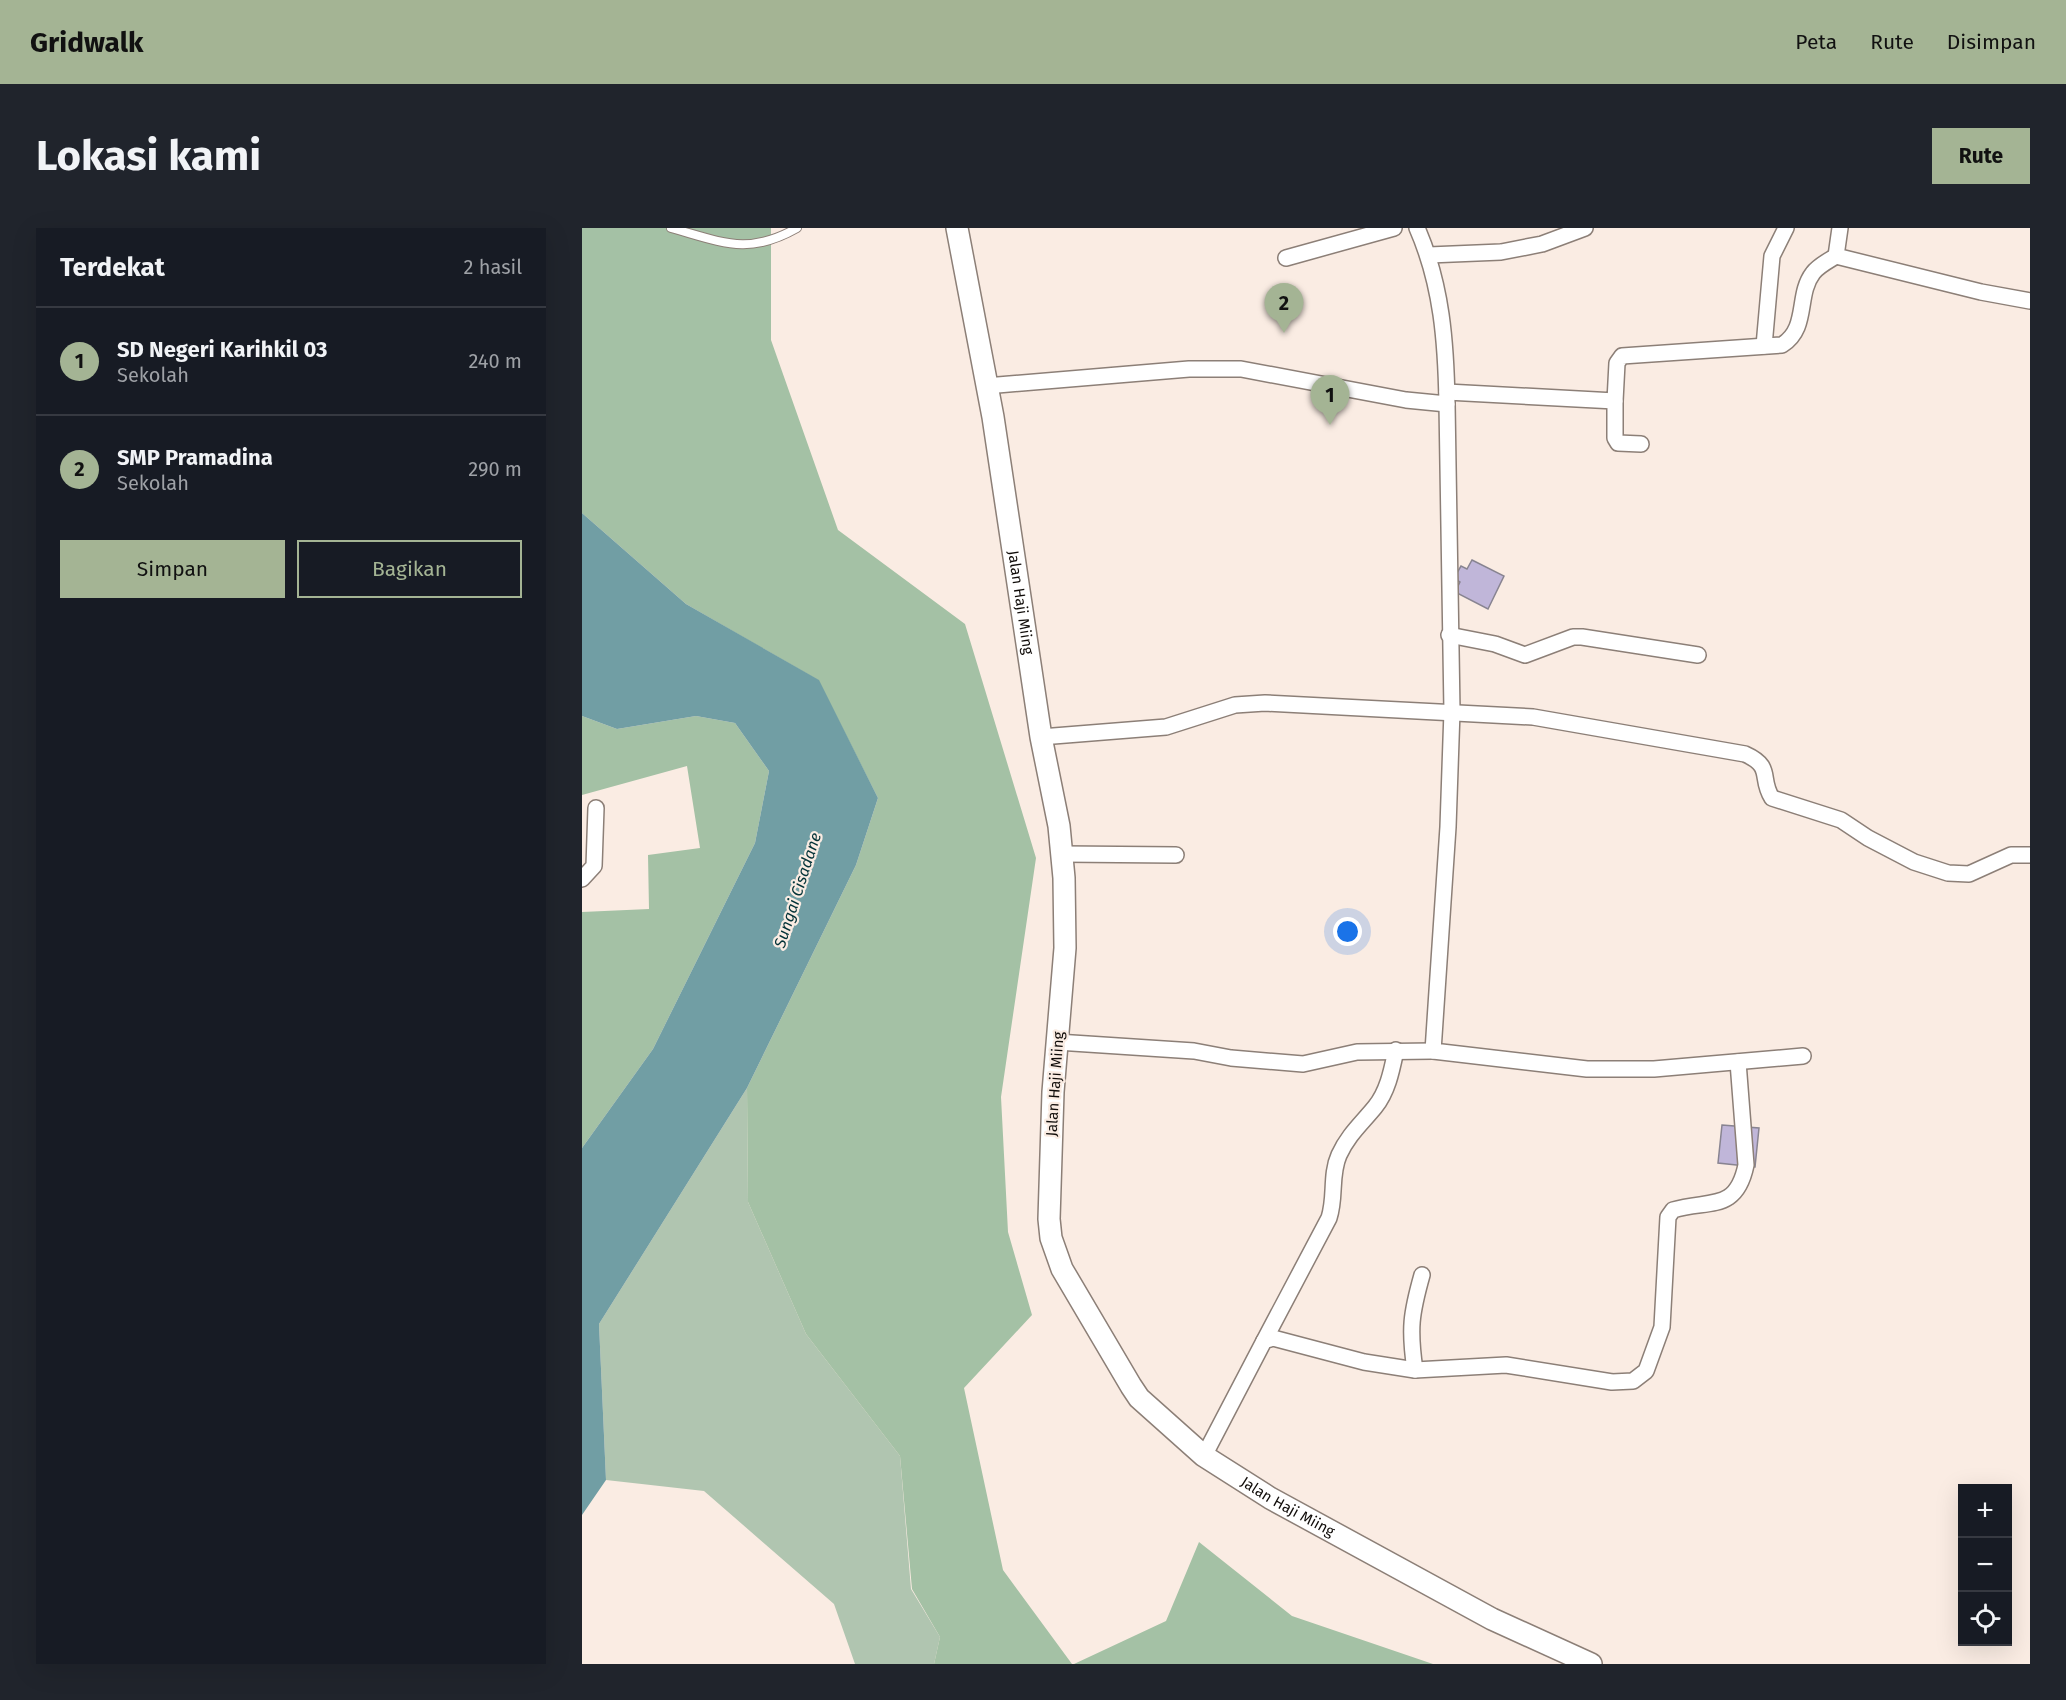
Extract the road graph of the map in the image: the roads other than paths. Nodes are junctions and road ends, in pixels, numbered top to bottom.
1 (671, 228) edge
2 (797, 228) edge
3 (957, 228) edge
4 (1394, 228) edge
5 (1417, 228) edge
6 (1585, 228) edge
7 (1786, 228) edge
8 (1840, 228) edge
9 (1429, 255) junction
10 (1836, 256) junction
11 (1286, 258) dead end
12 (2030, 301) edge
13 (1764, 346) junction
14 (986, 386) junction
15 (1447, 398) junction
16 (1615, 401) junction
17 (1641, 444) dead end
18 (1449, 635) junction
19 (1698, 655) dead end
20 (1452, 711) junction
21 (1041, 737) junction
22 (596, 808) dead end
23 (1062, 854) junction
24 (1176, 855) dead end
25 (2030, 855) edge
26 (582, 879) edge
27 (1058, 1042) junction
28 (1396, 1050) junction
29 (1433, 1051) junction
30 (1803, 1056) dead end
31 (1738, 1062) junction
32 (1422, 1275) dead end
33 (1264, 1341) junction
34 (1415, 1370) junction
35 (1204, 1456) junction
36 (1591, 1664) edge

1 - 2 lane
3 - 14 main road, Jalan Haji Miing
4 - 11 street
5 - 9 street
6 - 9 street
7 - 13 street
8 - 10 street
9 - 15 street
10 - 12 street
10 - 13 street
13 - 16 street
14 - 15 street
14 - 21 main road, Jalan Haji Miing
15 - 16 street
15 - 18 street
16 - 17 street
18 - 19 street
18 - 20 street
20 - 21 street
20 - 25 street
20 - 29 street
21 - 23 main road, Jalan Haji Miing
22 - 26 street
23 - 24 street
23 - 27 main road, Jalan Haji Miing
27 - 28 street
27 - 35 main road, Jalan Haji Miing
28 - 29 street
28 - 33 street
29 - 31 street
30 - 31 street
31 - 34 street
32 - 34 street
33 - 34 street
33 - 35 street
35 - 36 main road, Jalan Haji Miing

